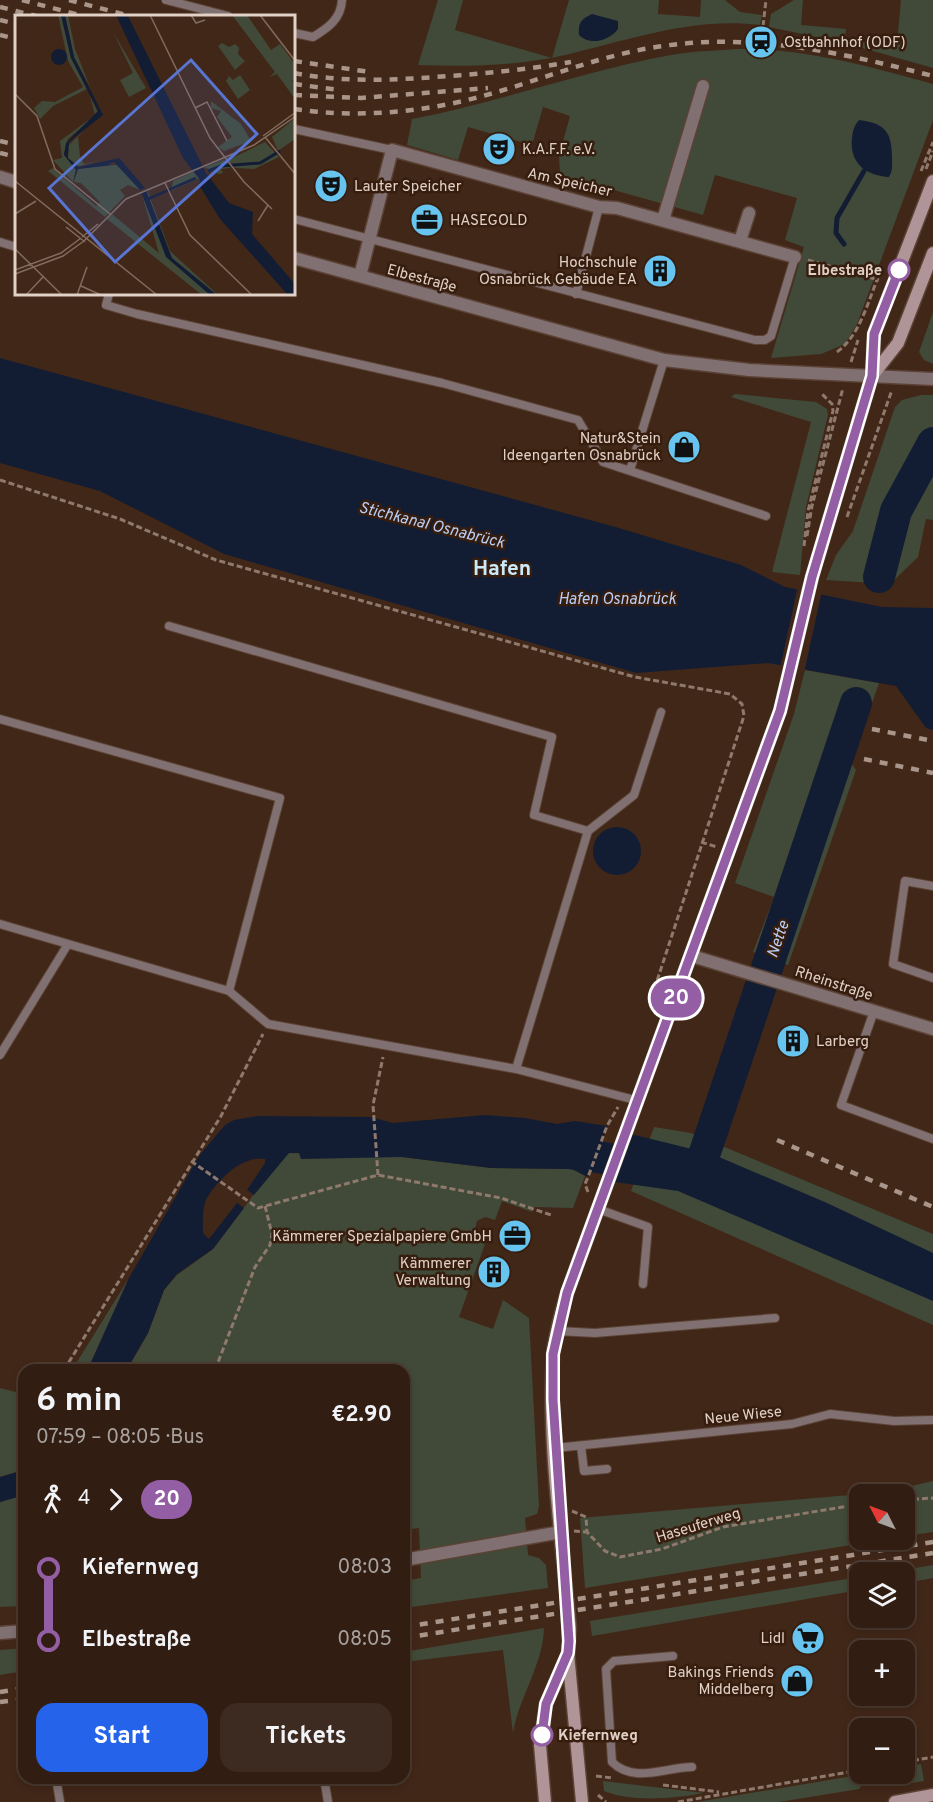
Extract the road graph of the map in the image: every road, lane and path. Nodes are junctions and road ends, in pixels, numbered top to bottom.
1 (166, 0) edge
2 (342, 0) edge
3 (766, 0) edge
4 (224, 15) edge
5 (296, 33) edge
6 (762, 35) dead end
7 (703, 86) dead end
8 (296, 129) edge
9 (933, 142) edge
10 (392, 150) junction
11 (0, 177) edge
12 (918, 179) dead end
13 (933, 181) edge
14 (15, 182) edge
15 (599, 207) junction
16 (749, 213) dead end
17 (296, 220) edge
18 (663, 220) junction
19 (370, 241) junction
20 (740, 241) junction
21 (0, 242) edge
22 (15, 247) edge
23 (933, 253) edge
24 (795, 257) junction
25 (296, 259) edge
26 (881, 270) dead end
27 (360, 276) junction
28 (879, 280) junction
29 (576, 294) junction
30 (108, 296) edge
31 (837, 352) dead end
32 (664, 360) junction
33 (846, 375) junction
34 (872, 376) junction
35 (896, 377) junction
36 (933, 379) edge
37 (820, 393) dead end
38 (630, 471) junction
39 (0, 480) edge
40 (766, 516) dead end
41 (846, 521) dead end
42 (169, 626) dead end
43 (661, 712) dead end
44 (0, 719) edge
45 (588, 831) junction
46 (701, 842) junction
47 (717, 847) dead end
48 (933, 886) edge
49 (0, 924) edge
50 (68, 944) junction
51 (692, 956) junction
52 (933, 978) edge
53 (229, 991) junction
54 (660, 1000) dead end
55 (874, 1011) junction
56 (268, 1024) junction
57 (933, 1029) edge
58 (385, 1047) junction
59 (0, 1055) edge
60 (516, 1070) junction
61 (639, 1101) junction
62 (607, 1126) dead end
63 (933, 1139) edge
64 (193, 1162) junction
65 (378, 1173) junction
66 (588, 1177) dead end
67 (265, 1206) junction
68 (598, 1209) junction
69 (551, 1215) dead end
70 (643, 1284) dead end
71 (775, 1318) dead end
72 (557, 1330) junction
73 (68, 1364) edge
74 (217, 1364) edge
75 (933, 1420) edge
76 (581, 1446) junction
77 (555, 1448) junction
78 (607, 1469) dead end
79 (933, 1498) edge
80 (915, 1499) edge
81 (573, 1500) dead end
82 (849, 1506) edge
83 (573, 1511) junction
84 (560, 1512) junction
85 (575, 1531) junction
86 (561, 1532) junction
87 (587, 1532) junction
88 (576, 1542) dead end
89 (410, 1559) edge
90 (18, 1632) edge
91 (0, 1633) edge
92 (568, 1653) junction
93 (673, 1656) dead end
94 (933, 1757) edge
95 (915, 1760) edge
96 (595, 1765) dead end
97 (692, 1767) dead end
98 (849, 1772) edge
99 (57, 1784) edge
100 (325, 1784) edge
101 (933, 1795) edge
102 (60, 1802) edge
103 (328, 1802) edge
104 (545, 1802) edge
105 (582, 1802) edge
106 (606, 1802) edge
107 (678, 1802) edge
108 (895, 1802) edge

1 - 4 lane
2 - 5 lane
3 - 6 path
7 - 18 street
8 - 10 lane, Am Speicher
9 - 12 path
10 - 15 street, Am Speicher
10 - 19 street
11 - 14 street
13 - 34 main road
15 - 18 street, Am Speicher
15 - 29 lane
16 - 20 street
17 - 19 lane
18 - 20 street, Am Speicher
19 - 27 street
19 - 29 lane
20 - 24 street, Am Speicher
21 - 22 lane
23 - 34 main road
24 - 28 path
24 - 29 lane
25 - 27 street, Elbestraße
26 - 28 path
27 - 32 street, Elbestraße
28 - 31 path
28 - 33 path
30 - 38 lane
32 - 33 street, Elbestraße
32 - 38 lane
33 - 34 street, Elbestraße
33 - 37 path
34 - 35 street, Elbestraße
34 - 51 main road
35 - 36 street, Elbestraße
35 - 41 path
38 - 40 lane
39 - 46 path
42 - 45 lane
43 - 45 lane
44 - 53 lane
45 - 60 lane
46 - 47 path
46 - 54 path
48 - 52 lane
49 - 50 lane
50 - 53 lane
50 - 59 lane
51 - 55 street, Rheinstraße
51 - 61 main road
53 - 56 lane
55 - 57 street, Rheinstraße
55 - 63 lane
56 - 58 lane
56 - 64 path
58 - 60 lane
58 - 65 path
60 - 61 lane
61 - 68 main road
62 - 66 path
64 - 67 path
64 - 73 path
65 - 67 path
65 - 69 path
67 - 74 path
68 - 70 lane
68 - 72 main road
71 - 72 lane
72 - 77 main road
75 - 76 lane, Neue Wiese
76 - 77 lane, Neue Wiese
76 - 78 lane
77 - 84 main road
79 - 80 path
81 - 83 path
82 - 87 path, Haseuferweg
83 - 84 path
83 - 85 path
83 - 87 path, Haseuferweg
84 - 86 main road
85 - 87 path
85 - 88 path
86 - 89 street
86 - 92 main road
90 - 91 street
92 - 104 main road
92 - 105 main road
93 - 97 lane
94 - 95 path
96 - 106 path
98 - 107 path
99 - 102 lane
100 - 103 lane
101 - 108 main road

